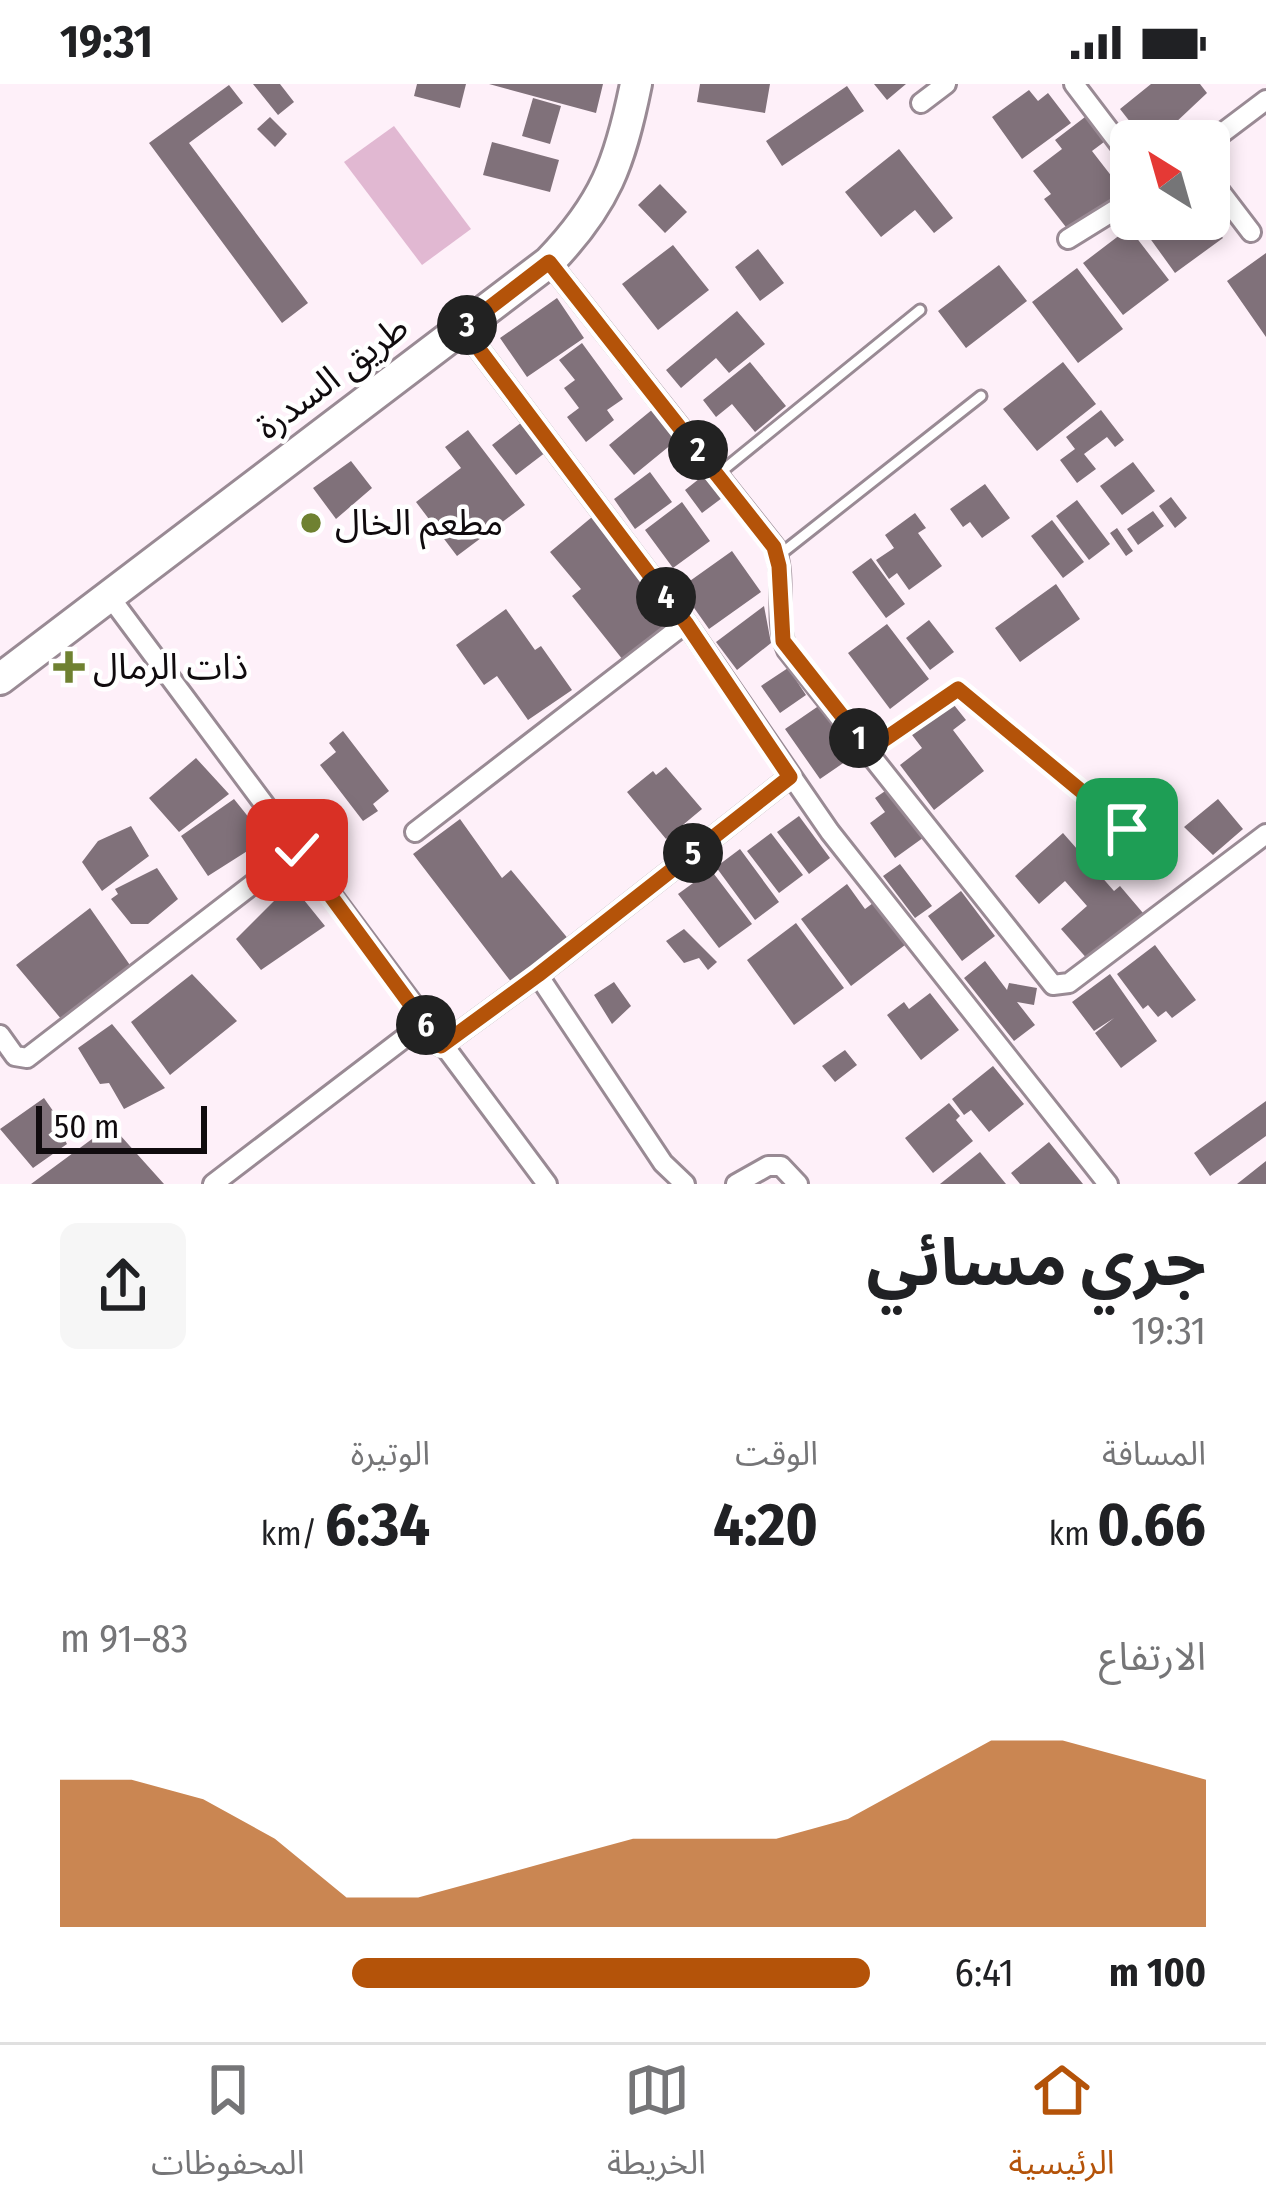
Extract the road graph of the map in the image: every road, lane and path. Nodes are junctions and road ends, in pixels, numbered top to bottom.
1 (636, 84) edge
2 (946, 84) edge
3 (1074, 84) edge
4 (1266, 100) edge
5 (921, 103) dead end
6 (1230, 127) edge
7 (1110, 131) edge
8 (1230, 204) edge
9 (1110, 213) edge
10 (1251, 232) dead end
11 (1068, 239) dead end
12 (549, 262) junction
13 (920, 310) dead end
14 (463, 328) junction
15 (981, 396) dead end
16 (717, 476) junction
17 (778, 556) junction
18 (110, 597) junction
19 (686, 623) junction
20 (0, 679) edge
21 (869, 750) junction
22 (790, 777) junction
23 (1127, 829) dead end
24 (415, 832) dead end
25 (1266, 834) edge
26 (297, 850) junction
27 (538, 975) junction
28 (424, 1023) junction
29 (0, 1035) edge
30 (441, 1046) junction
31 (212, 1184) edge
32 (547, 1184) edge
33 (685, 1184) edge
34 (736, 1184) edge
35 (798, 1184) edge
36 (1108, 1184) edge

1 - 12 main road, طريق السدرة
2 - 5 street
3 - 7 street
4 - 6 street
8 - 10 street
9 - 11 street
12 - 14 main road, طريق السدرة
12 - 16 street
13 - 16 lane
14 - 18 main road, طريق السدرة
14 - 19 street
15 - 17 lane
16 - 17 street
17 - 21 street
18 - 20 main road, طريق السدرة
18 - 26 street
19 - 22 street
19 - 24 street
21 - 23 lane
21 - 25 street
22 - 27 street
22 - 36 street
26 - 28 street
26 - 29 street
27 - 30 street
27 - 33 street
28 - 30 street
28 - 31 street
30 - 32 street
34 - 35 street

